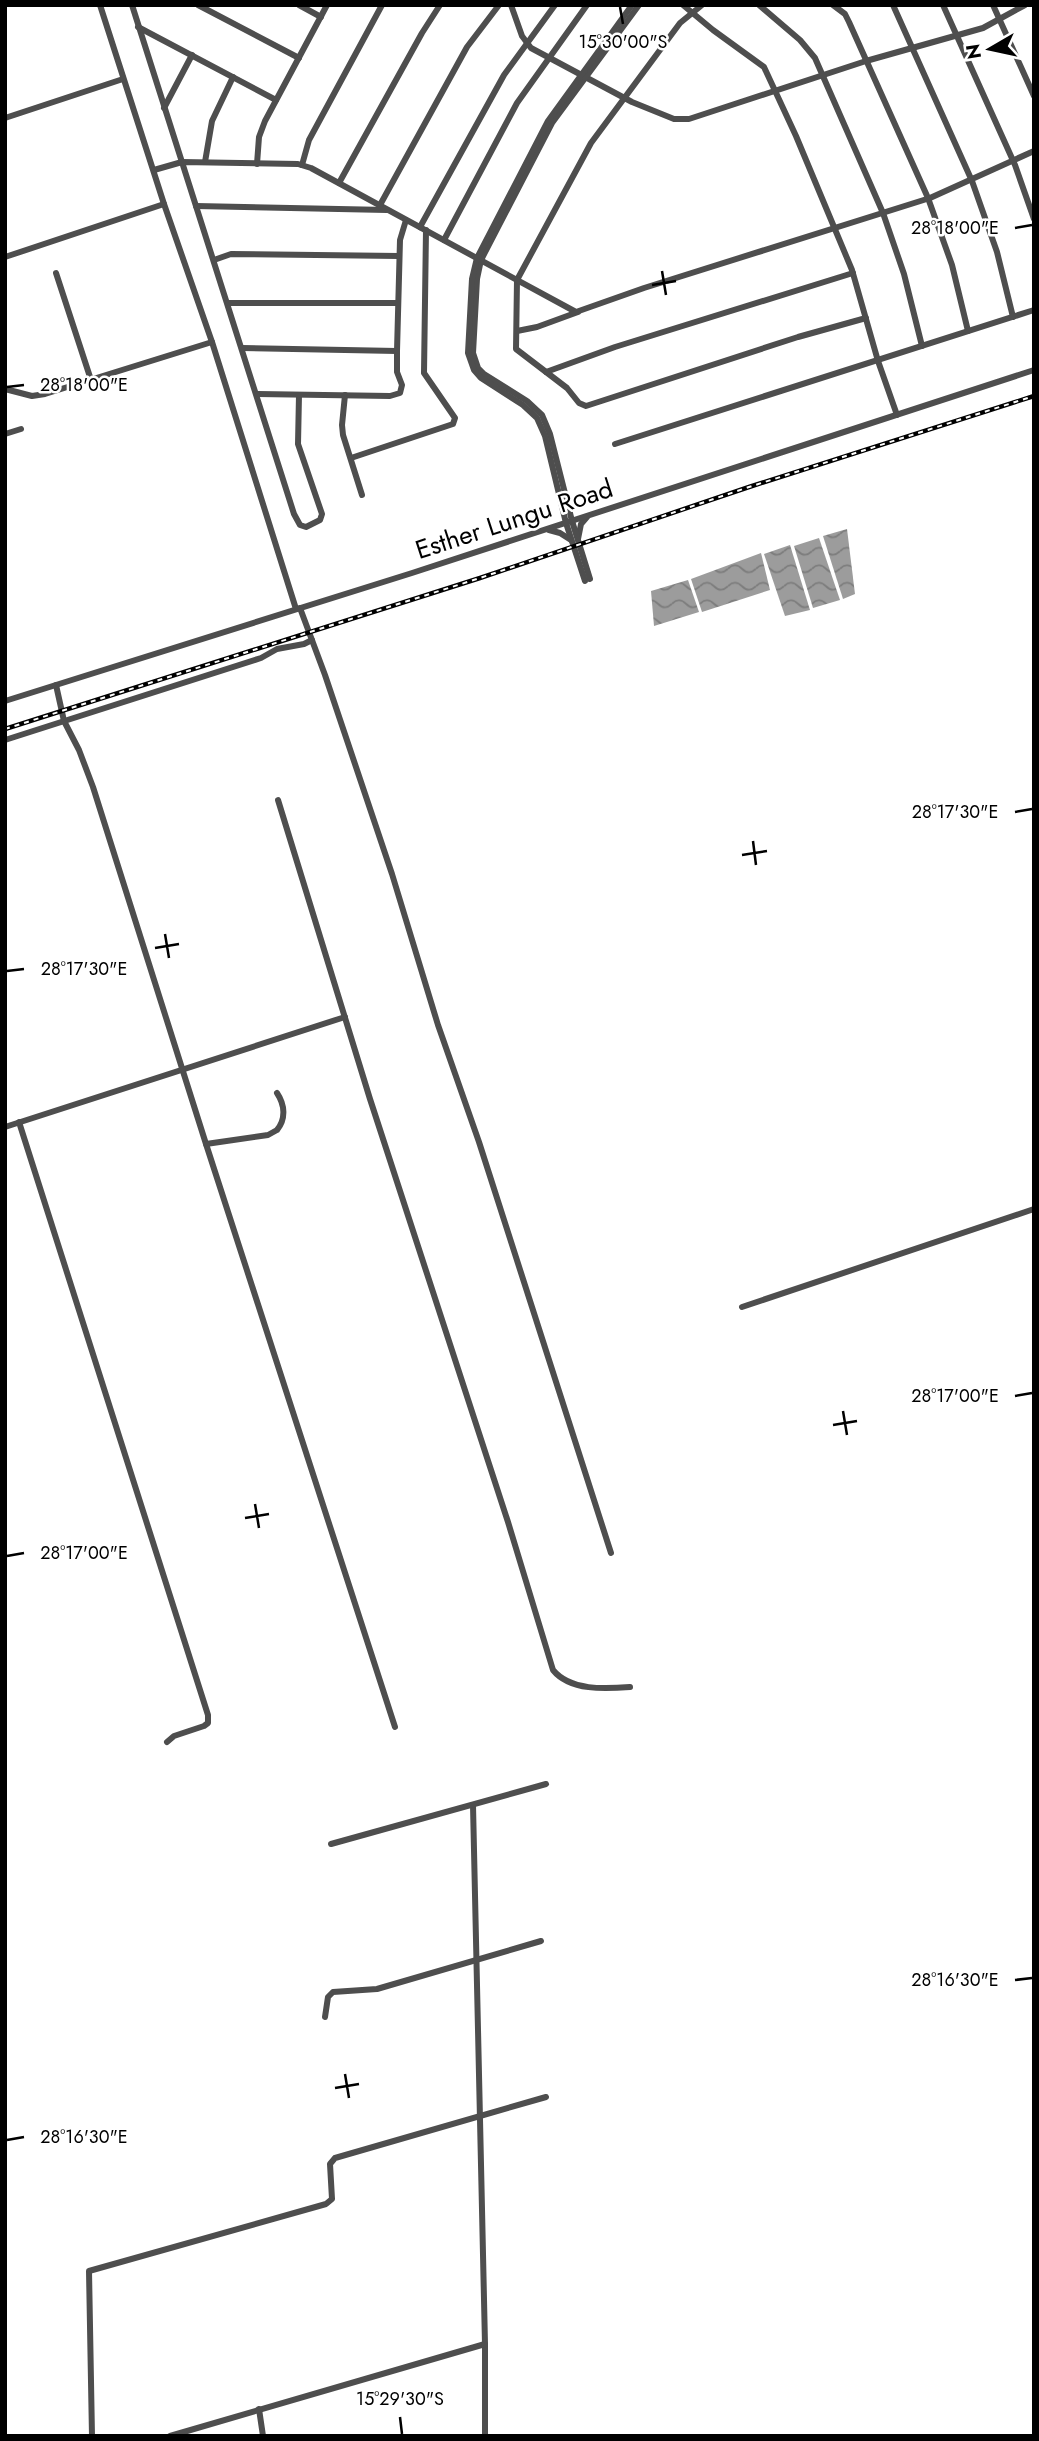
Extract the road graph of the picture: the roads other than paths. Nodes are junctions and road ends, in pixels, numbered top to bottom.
1 (100, 5) edge
2 (132, 5) edge
3 (198, 5) edge
4 (299, 5) edge
5 (327, 5) edge
6 (382, 5) edge
7 (440, 5) edge
8 (499, 5) edge
9 (511, 5) edge
10 (555, 5) edge
11 (587, 5) edge
12 (632, 5) edge
13 (639, 5) edge
14 (683, 5) edge
15 (702, 5) edge
16 (758, 5) edge
17 (833, 5) edge
18 (893, 5) edge
19 (943, 5) edge
20 (993, 5) edge
21 (1025, 5) edge
22 (692, 12) junction
23 (321, 17) junction
24 (1000, 20) junction
25 (138, 27) junction
26 (957, 36) junction
27 (527, 43) junction
28 (912, 48) junction
29 (192, 55) junction
30 (299, 58) junction
31 (550, 58) junction
32 (866, 61) junction
33 (583, 76) junction
34 (233, 77) junction
35 (823, 77) junction
36 (123, 79) junction
37 (776, 92) junction
38 (1034, 96) edge
39 (624, 98) junction
40 (276, 100) junction
41 (164, 108) junction
42 (5, 118) edge
43 (1034, 151) edge
44 (1013, 161) junction
45 (181, 162) junction
46 (205, 162) junction
47 (257, 164) junction
48 (302, 165) junction
49 (154, 170) junction
50 (972, 180) junction
51 (339, 183) junction
52 (928, 198) junction
53 (164, 204) junction
54 (380, 205) junction
55 (196, 206) junction
56 (390, 210) junction
57 (883, 213) junction
58 (1034, 219) edge
59 (406, 220) junction
60 (423, 228) junction
61 (835, 228) junction
62 (444, 240) junction
63 (399, 256) junction
64 (5, 257) edge
65 (479, 259) junction
66 (215, 260) junction
67 (56, 273) dead end
68 (853, 273) junction
69 (517, 279) junction
70 (228, 303) junction
71 (398, 303) junction
72 (1034, 310) edge
73 (578, 312) junction
74 (1013, 317) junction
75 (866, 318) junction
76 (517, 331) junction
77 (968, 331) junction
78 (212, 342) junction
79 (922, 346) junction
80 (243, 348) junction
81 (397, 351) junction
82 (878, 361) junction
83 (1034, 370) edge
84 (545, 372) junction
85 (91, 380) junction
86 (5, 389) edge
87 (258, 394) junction
88 (299, 395) junction
89 (345, 395) junction
90 (897, 415) junction
91 (21, 429) dead end
92 (5, 433) edge
93 (615, 444) dead end
94 (351, 458) junction
95 (362, 495) dead end
96 (591, 514) junction
97 (569, 522) junction
98 (546, 530) junction
99 (575, 541) junction
100 (587, 580) dead end
101 (298, 609) junction
102 (313, 640) junction
103 (56, 685) junction
104 (5, 701) edge
105 (64, 721) junction
106 (5, 740) edge
107 (278, 800) dead end
108 (345, 1017) junction
109 (182, 1070) junction
110 (277, 1093) dead end
111 (19, 1122) junction
112 (5, 1127) edge
113 (205, 1144) junction
114 (1034, 1209) edge
115 (742, 1307) dead end
116 (611, 1553) dead end
117 (630, 1687) dead end
118 (395, 1727) dead end
119 (167, 1742) dead end
120 (547, 1784) dead end
121 (473, 1805) junction
122 (331, 1844) dead end
123 (541, 1941) dead end
124 (475, 1961) junction
125 (325, 2017) dead end
126 (546, 2097) dead end
127 (479, 2116) junction
128 (485, 2344) junction
129 (259, 2409) junction
130 (204, 2426) junction
131 (92, 2436) edge
132 (170, 2436) edge
133 (206, 2436) edge
134 (263, 2436) edge
135 (485, 2436) edge

1 - 36 street
2 - 25 street
3 - 30 street
4 - 23 street
5 - 23 street
6 - 48 street
7 - 51 street
8 - 54 street
9 - 27 street
10 - 27 street
11 - 31 street
12 - 33 street
13 - 33 street
14 - 22 street
15 - 22 street
16 - 35 street
17 - 32 street
18 - 28 street
19 - 26 street
20 - 24 street
21 - 24 street
22 - 37 street
22 - 39 street
23 - 30 street
24 - 26 street
24 - 38 street
25 - 29 street
25 - 41 street
26 - 28 street
26 - 44 street
27 - 31 street
27 - 60 street
28 - 32 street
28 - 50 street
29 - 34 street
29 - 41 street
30 - 40 street
31 - 33 street
31 - 62 street
32 - 35 street
32 - 52 street
33 - 39 street
33 - 65 street
34 - 40 street
34 - 46 street
35 - 37 street
35 - 57 street
36 - 42 street
36 - 49 street
37 - 39 street
37 - 61 street
39 - 69 street
40 - 47 street
41 - 45 street
43 - 44 street
44 - 50 street
44 - 58 street
45 - 46 street
45 - 49 street
45 - 55 street
46 - 47 street
47 - 48 street
48 - 51 street
49 - 53 street
50 - 52 street
50 - 74 street
51 - 54 street
52 - 57 street
52 - 77 street
53 - 64 street
53 - 78 street
54 - 56 street
55 - 56 street
55 - 66 street
56 - 59 street
57 - 61 street
57 - 79 street
59 - 60 street
59 - 63 street
60 - 62 street
60 - 94 street
61 - 68 street
61 - 73 street
62 - 65 street
63 - 66 street
63 - 71 street
65 - 69 street
65 - 97 street
66 - 70 street
67 - 85 street
68 - 75 street
68 - 84 street
69 - 73 street
69 - 76 street
70 - 71 street
70 - 80 street
71 - 81 street
72 - 74 street
73 - 76 street
74 - 77 street
75 - 82 street
75 - 84 street
76 - 84 street
77 - 79 street
78 - 85 street
78 - 101 street
79 - 82 street
80 - 81 street
80 - 87 street
81 - 89 street
82 - 90 street
82 - 93 street
83 - 90 street, Esther Lungu Road
85 - 86 street
87 - 88 street
87 - 88 street
88 - 89 street
89 - 94 street
90 - 96 street, Esther Lungu Road
91 - 92 street
94 - 95 street
96 - 97 street, Esther Lungu Road
96 - 99 street
97 - 98 street, Esther Lungu Road
97 - 99 street
98 - 99 street
98 - 101 street, Esther Lungu Road
99 - 100 street
101 - 102 street
101 - 103 street, Esther Lungu Road
102 - 105 street
102 - 116 street
103 - 104 street, Esther Lungu Road
103 - 105 street
105 - 106 street
105 - 109 street
107 - 108 street
108 - 109 street
108 - 117 street
109 - 111 street
109 - 113 street
110 - 113 street
111 - 112 street
111 - 119 street
113 - 118 street
114 - 115 street
120 - 121 street
121 - 122 street
121 - 124 street
123 - 124 street
124 - 125 street
124 - 127 street
126 - 127 street
127 - 128 street
127 - 131 street
128 - 129 street
128 - 135 street
129 - 130 street
129 - 134 street
130 - 132 street
130 - 133 street

